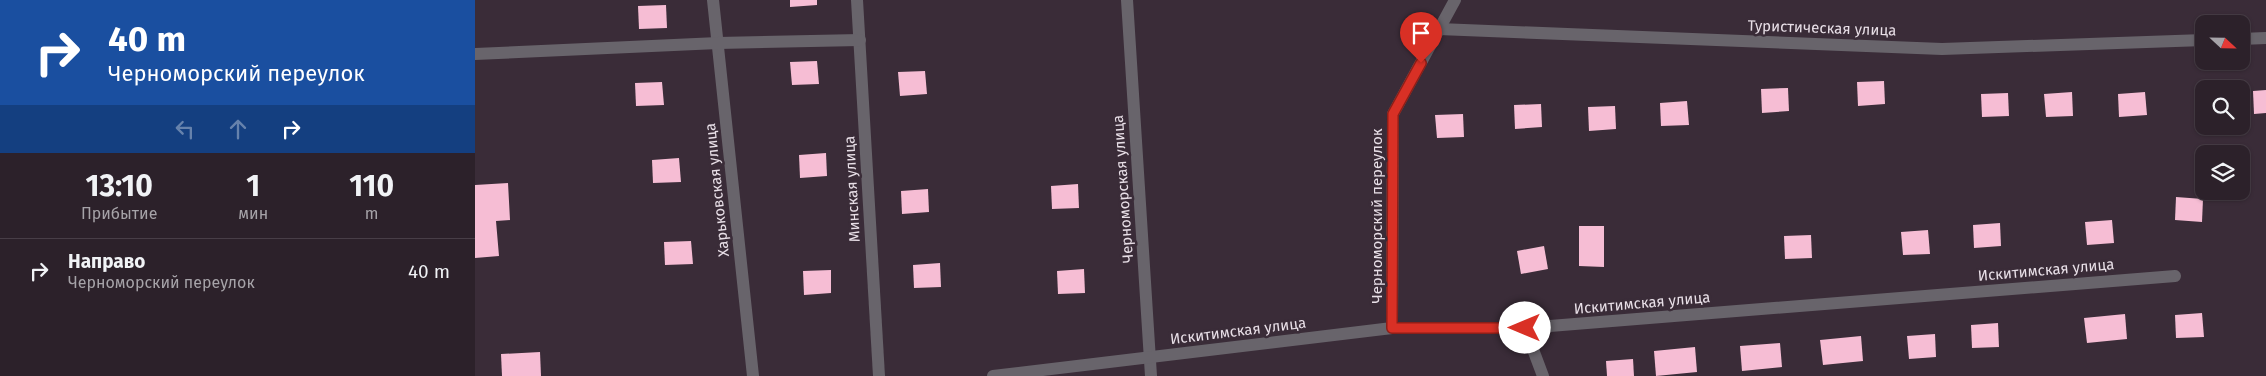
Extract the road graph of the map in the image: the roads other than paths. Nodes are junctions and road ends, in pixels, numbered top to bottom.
1 (713, 0) edge
2 (857, 0) edge
3 (1127, 0) edge
4 (1455, 0) edge
5 (1439, 29) junction
6 (2266, 38) edge
7 (2250, 39) edge
8 (860, 40) junction
9 (2195, 40) edge
10 (718, 43) junction
11 (475, 54) edge
12 (2175, 276) dead end
13 (1392, 328) junction
14 (1525, 328) junction
15 (1150, 358) junction
16 (753, 376) edge
17 (879, 376) edge
18 (993, 376) edge
19 (1151, 376) edge
20 (1543, 376) edge

1 - 10 street, Харьковская улица
2 - 8 street, Минская улица
3 - 15 street, Черноморская улица
4 - 5 street, Черноморский переулок
5 - 9 street, Туристическая улица
5 - 13 street, Черноморский переулок
6 - 7 street
8 - 10 street
8 - 17 street, Минская улица
10 - 11 street
10 - 16 street, Харьковская улица
12 - 14 street, Искитимская улица
13 - 14 street, Искитимская улица
13 - 15 street, Искитимская улица
14 - 20 street
15 - 18 street, Искитимская улица
15 - 19 street, Черноморская улица

